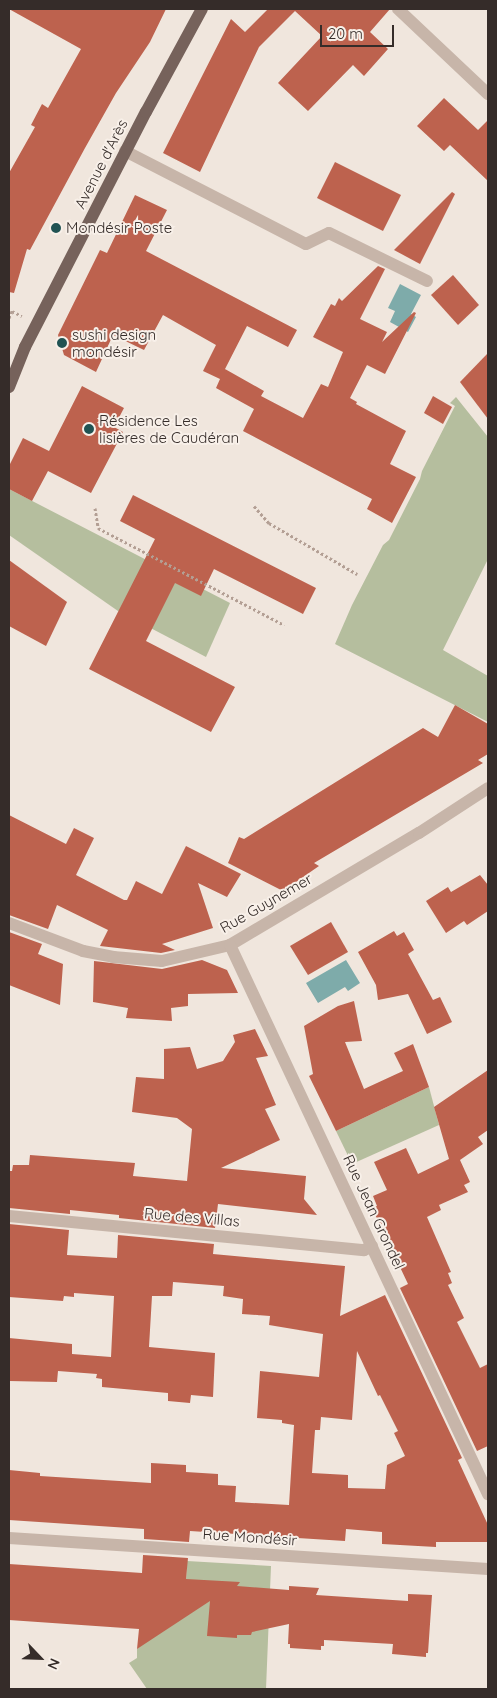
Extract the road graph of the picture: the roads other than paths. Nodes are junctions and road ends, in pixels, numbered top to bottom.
1 (202, 9) edge
2 (398, 9) edge
3 (488, 94) edge
4 (125, 151) junction
5 (427, 281) dead end
6 (13, 365) edge
7 (9, 387) edge
8 (488, 788) edge
9 (9, 923) edge
10 (230, 945) junction
11 (9, 1216) edge
12 (372, 1246) junction
13 (488, 1494) edge
14 (9, 1538) edge
15 (488, 1569) edge

1 - 4 main road, Avenue d'Arès
2 - 3 street
4 - 5 street
4 - 6 main road, Avenue d'Arès
6 - 7 main road, Avenue d'Arès
8 - 10 street, Rue Guynemer
9 - 10 street, Rue Guynemer
10 - 12 street, Rue Jean Grondel
11 - 12 street, Rue des Villas
12 - 13 street, Rue Jean Grondel
14 - 15 street, Rue Mondésir

